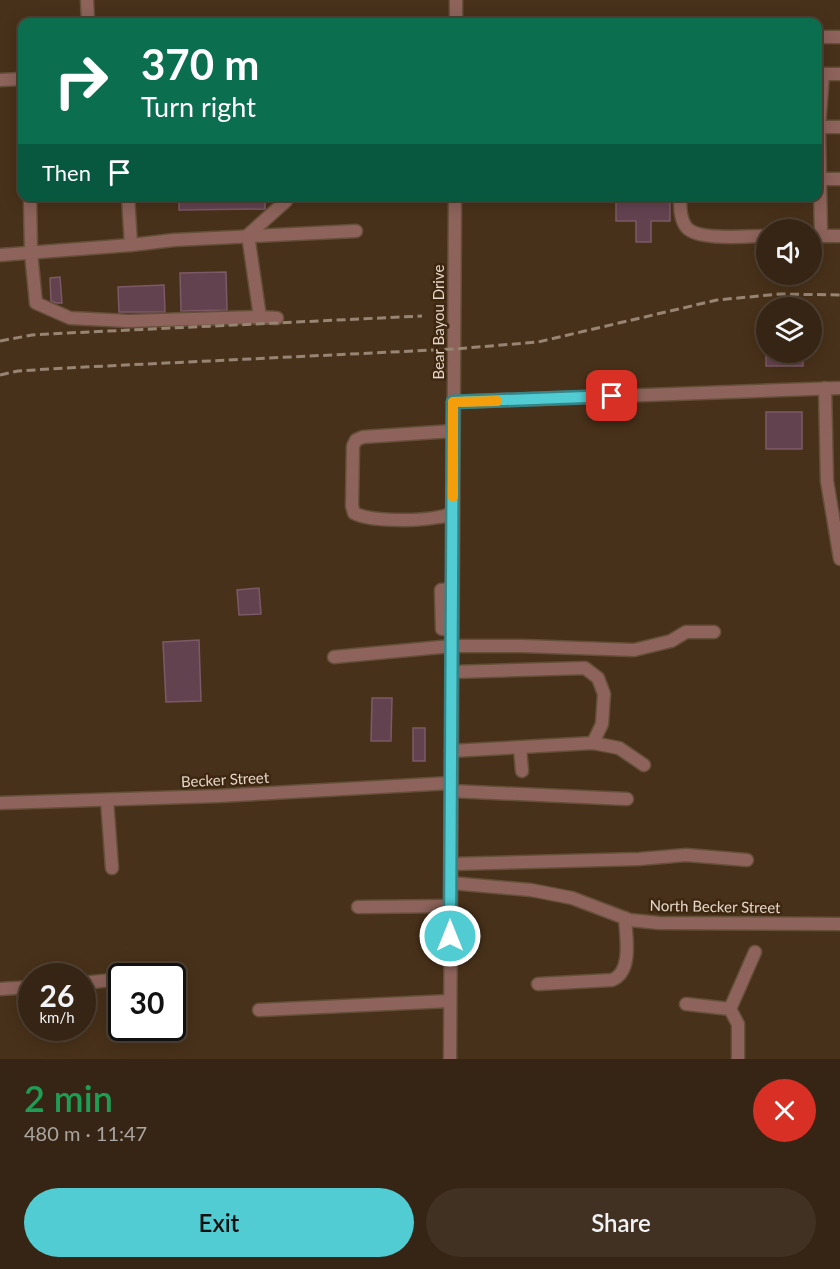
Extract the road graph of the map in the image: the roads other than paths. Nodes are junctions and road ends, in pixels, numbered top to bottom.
1 (87, 0) edge
2 (456, 0) edge
3 (88, 18) edge
4 (456, 18) edge
5 (840, 36) edge
6 (822, 37) edge
7 (822, 74) edge
8 (840, 74) edge
9 (18, 79) edge
10 (0, 80) edge
11 (822, 127) edge
12 (840, 127) edge
13 (822, 179) edge
14 (840, 179) edge
15 (30, 201) edge
16 (128, 201) edge
17 (286, 201) edge
18 (455, 201) edge
19 (680, 201) edge
20 (818, 201) edge
21 (817, 219) edge
22 (356, 231) dead end
23 (248, 236) junction
24 (756, 236) edge
25 (822, 236) edge
26 (840, 236) edge
27 (131, 245) junction
28 (32, 253) junction
29 (0, 255) edge
30 (260, 317) junction
31 (277, 318) dead end
32 (825, 388) junction
33 (840, 388) edge
34 (453, 402) junction
35 (453, 431) junction
36 (453, 512) junction
37 (840, 559) edge
38 (714, 632) dead end
39 (452, 646) junction
40 (334, 657) dead end
41 (452, 672) junction
42 (594, 743) junction
43 (520, 748) junction
44 (452, 752) junction
45 (644, 765) dead end
46 (522, 771) dead end
47 (451, 787) junction
48 (627, 799) dead end
49 (107, 800) junction
50 (0, 803) edge
51 (747, 860) dead end
52 (451, 864) junction
53 (112, 868) dead end
54 (451, 883) junction
55 (451, 906) junction
56 (358, 907) dead end
57 (625, 918) junction
58 (840, 924) edge
59 (755, 952) dead end
60 (538, 984) dead end
61 (18, 988) edge
62 (0, 989) edge
63 (450, 1001) junction
64 (686, 1004) dead end
65 (730, 1009) junction
66 (259, 1010) dead end
67 (450, 1059) edge
68 (738, 1059) edge

1 - 3 street
2 - 4 street
5 - 6 street
7 - 8 street
9 - 10 street
11 - 12 street
13 - 14 street
15 - 28 street
16 - 27 street
17 - 23 street
18 - 34 street, Bear Bayou Drive
19 - 24 street
20 - 21 street
22 - 23 street
23 - 27 street
23 - 30 street
25 - 26 street
27 - 28 street
28 - 29 street
28 - 30 street
30 - 31 street
32 - 33 street
32 - 34 street
32 - 37 street
34 - 35 street, Bear Bayou Drive
35 - 36 street, Bear Bayou Drive
35 - 36 street
36 - 39 street, Bear Bayou Drive
38 - 39 street
39 - 40 street
39 - 41 street, Bear Bayou Drive
41 - 42 street
41 - 44 street, Bear Bayou Drive
42 - 43 street
42 - 45 street
43 - 44 street
43 - 46 street
44 - 47 street, Bear Bayou Drive
47 - 48 street, Becker Street
47 - 49 street, Becker Street
47 - 52 street, Bear Bayou Drive
49 - 50 street, Becker Street
49 - 53 street
51 - 52 street
52 - 54 street, Bear Bayou Drive
54 - 55 street, Bear Bayou Drive
54 - 57 street, North Becker Street
55 - 56 street
55 - 63 street, Bear Bayou Drive
57 - 58 street, North Becker Street
57 - 60 street
59 - 65 street
61 - 62 street
63 - 66 street
63 - 67 street, Bear Bayou Drive
64 - 65 street
65 - 68 street

